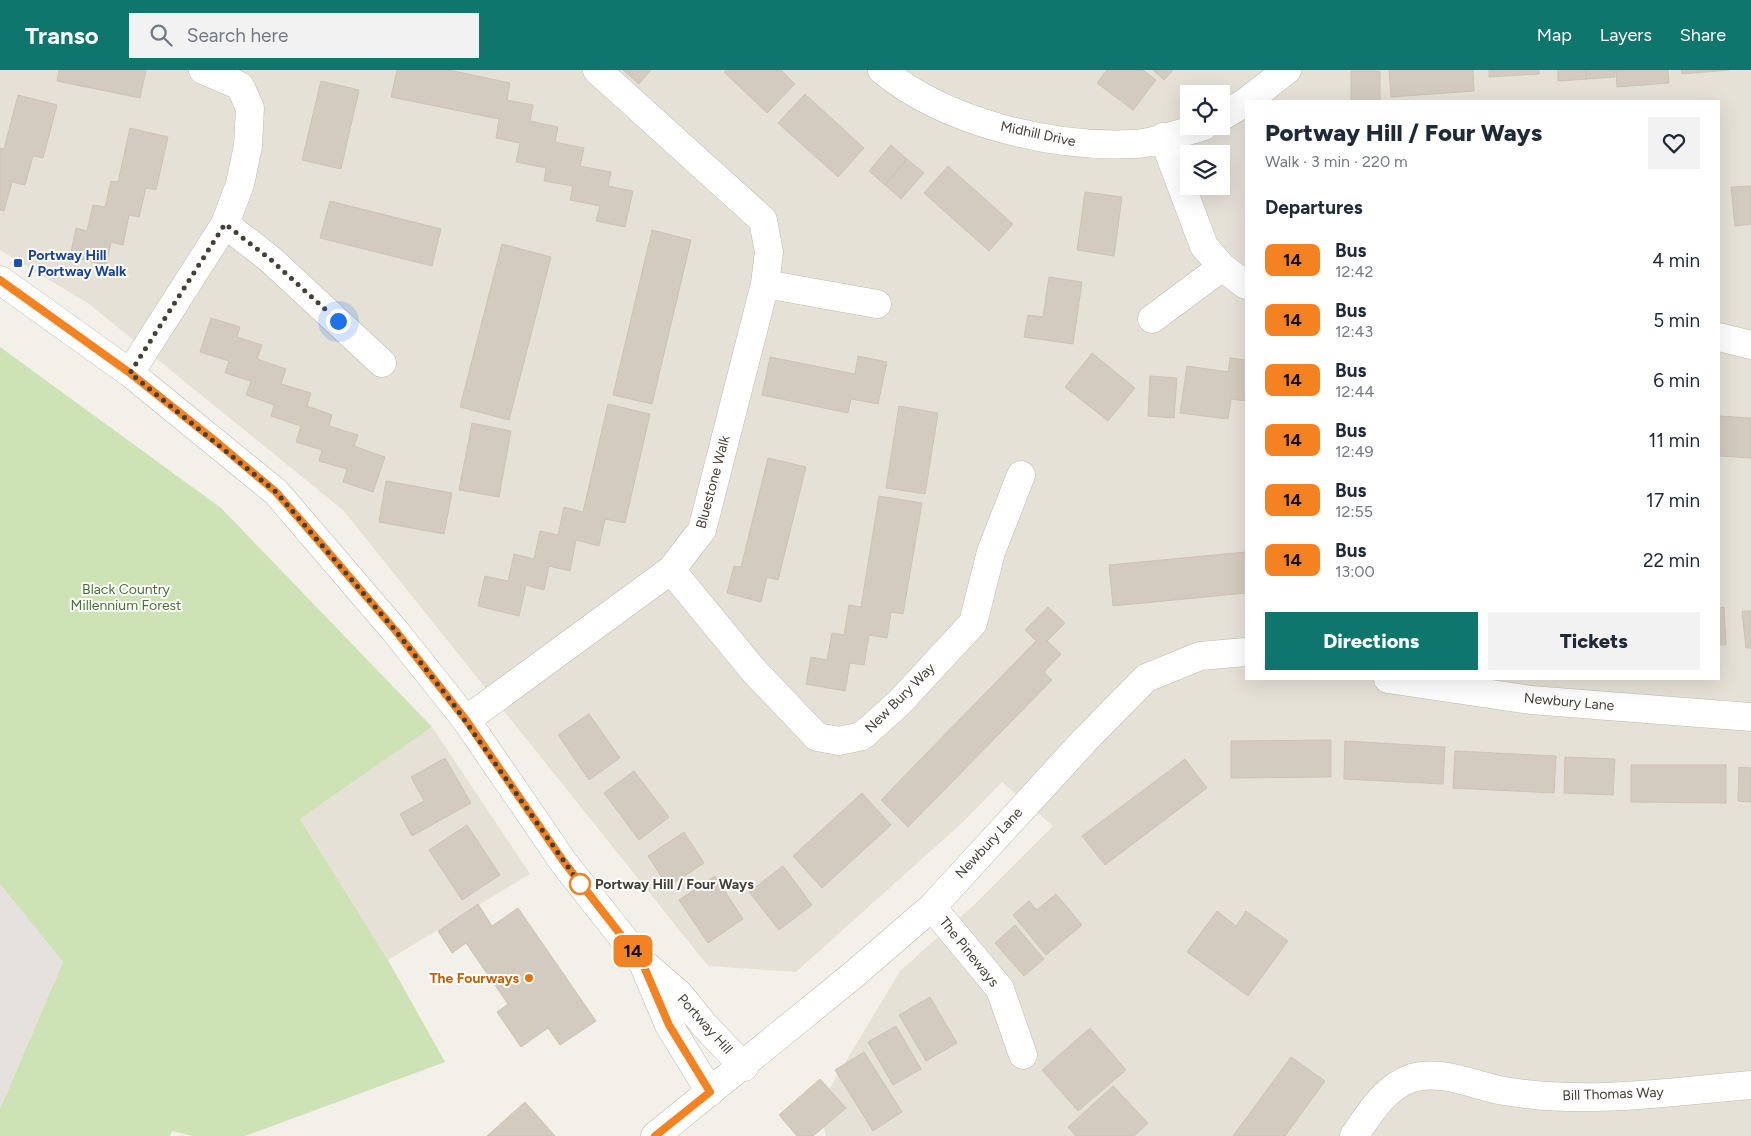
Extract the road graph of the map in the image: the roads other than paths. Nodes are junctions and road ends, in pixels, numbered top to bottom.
1 (203, 70) edge
2 (597, 70) edge
3 (1287, 70) edge
4 (897, 75) edge
5 (1248, 100) edge
6 (1245, 102) edge
7 (1230, 111) edge
8 (1180, 132) edge
9 (1163, 137) junction
10 (225, 224) junction
11 (1222, 267) junction
12 (0, 280) edge
13 (766, 284) junction
14 (1245, 284) edge
15 (877, 304) dead end
16 (1152, 319) dead end
17 (1720, 337) edge
18 (1751, 345) edge
19 (382, 363) dead end
20 (130, 373) junction
21 (1021, 475) dead end
22 (671, 570) junction
23 (1245, 652) edge
24 (1395, 680) edge
25 (1751, 717) edge
26 (466, 720) junction
27 (932, 906) junction
28 (642, 962) junction
29 (1023, 1055) dead end
30 (744, 1066) junction
31 (1751, 1085) edge
32 (710, 1092) junction
33 (655, 1136) edge
34 (1354, 1136) edge

1 - 10 street
2 - 13 street, Bluestone Walk
3 - 5 street
4 - 9 street, Midhill Drive
6 - 7 street
8 - 9 street, Midhill Drive
9 - 11 street
10 - 19 street
10 - 20 street
11 - 14 street
11 - 16 street
12 - 20 street, Portway Hill
13 - 15 street
13 - 22 street, Bluestone Walk
17 - 18 street
20 - 26 street, Portway Hill
21 - 22 street, New Bury Way
22 - 26 street, Bluestone Walk
23 - 27 street, Newbury Lane
24 - 25 street, Newbury Lane
26 - 28 street, Portway Hill
27 - 29 street, The Pineways
27 - 30 street, Newbury Lane
28 - 30 street, Portway Hill
28 - 32 street, Portway Hill
30 - 32 street, Newbury Lane
31 - 34 street, Bill Thomas Way
32 - 33 street, Newbury Lane

